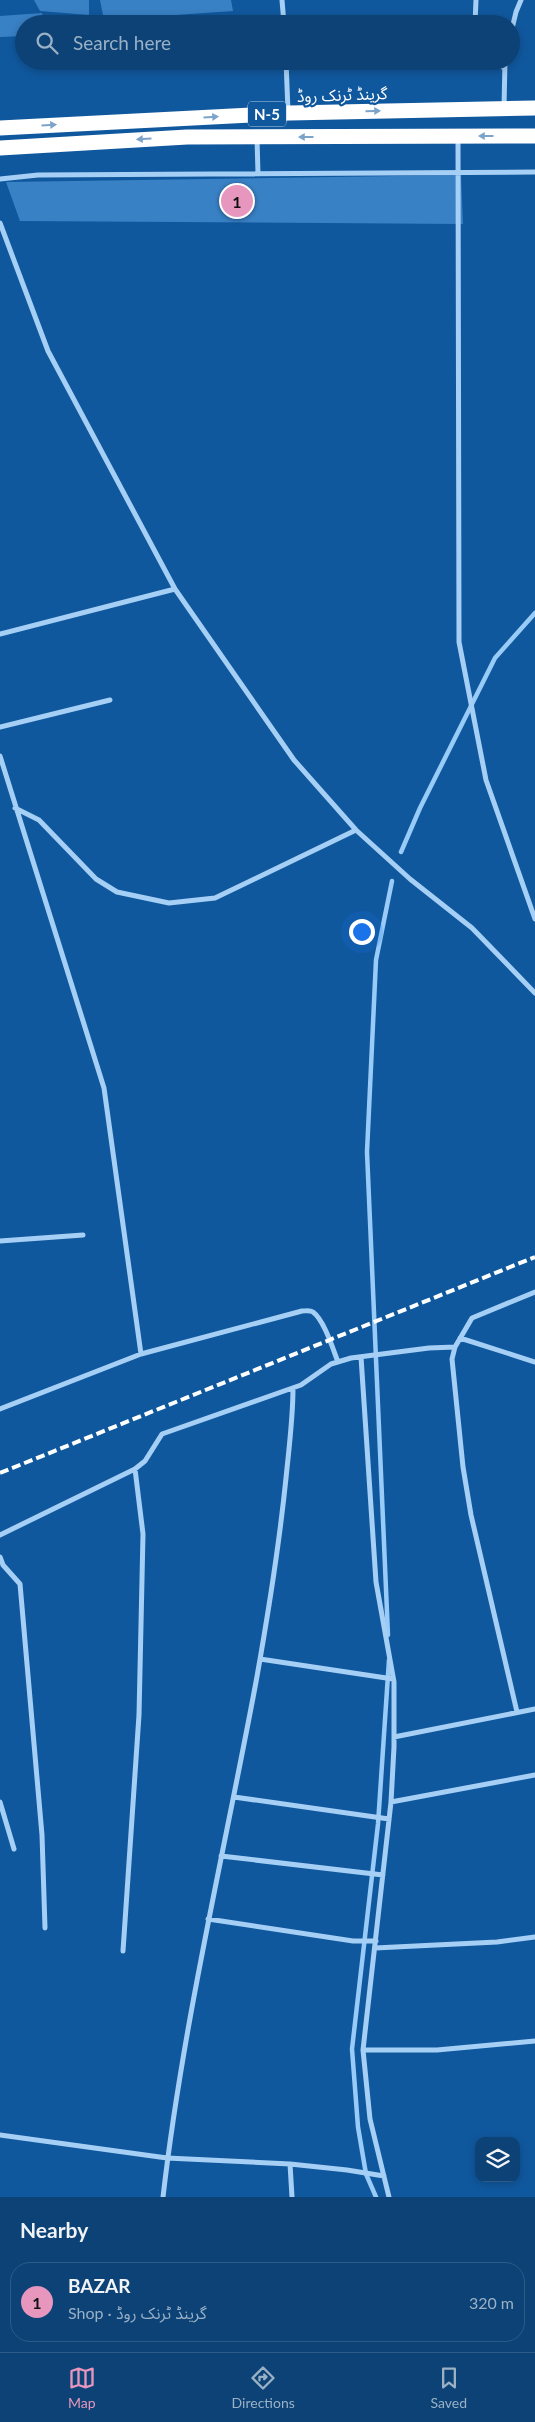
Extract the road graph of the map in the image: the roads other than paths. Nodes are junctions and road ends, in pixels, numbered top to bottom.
1 (282, 0) edge
2 (476, 0) edge
3 (521, 0) edge
4 (283, 15) edge
5 (475, 15) edge
6 (515, 15) edge
7 (287, 70) edge
8 (504, 70) edge
9 (504, 108) junction
10 (535, 108) edge
11 (289, 113) junction
12 (0, 128) edge
13 (458, 136) junction
14 (535, 136) edge
15 (257, 137) junction
16 (0, 148) edge
17 (458, 172) junction
18 (535, 172) edge
19 (258, 174) junction
20 (0, 179) edge
21 (0, 223) edge
22 (175, 588) junction
23 (0, 634) edge
24 (110, 700) dead end
25 (0, 727) edge
26 (0, 756) edge
27 (15, 808) junction
28 (356, 830) junction
29 (535, 918) edge
30 (535, 993) edge
31 (83, 1234) dead end
32 (0, 1241) edge
33 (535, 1292) edge
34 (460, 1338) junction
35 (455, 1347) junction
36 (141, 1354) junction
37 (361, 1357) junction
38 (338, 1362) junction
39 (535, 1362) edge
40 (293, 1388) junction
41 (0, 1409) edge
42 (135, 1469) junction
43 (0, 1535) edge
44 (0, 1557) edge
45 (1, 1567) edge
46 (260, 1659) junction
47 (393, 1679) junction
48 (535, 1709) edge
49 (517, 1712) junction
50 (394, 1738) junction
51 (535, 1775) edge
52 (234, 1797) junction
53 (0, 1802) edge
54 (391, 1802) junction
55 (390, 1819) junction
56 (14, 1849) dead end
57 (222, 1856) junction
58 (383, 1875) junction
59 (208, 1919) junction
60 (45, 1928) dead end
61 (535, 1937) edge
62 (376, 1941) junction
63 (375, 1948) junction
64 (123, 1951) dead end
65 (535, 2041) edge
66 (363, 2050) junction
67 (0, 2136) edge
68 (167, 2158) junction
69 (290, 2164) junction
70 (384, 2176) junction
71 (162, 2197) edge
72 (292, 2197) edge
73 (389, 2197) edge

1 - 4 street
2 - 5 street
3 - 6 street
7 - 11 street
8 - 9 street
9 - 10 highway, گرینڈ ٹرنک روڈ / N-5
11 -> 9 highway, گرینڈ ٹرنک روڈ / N-5
12 -> 11 highway, گرینڈ ٹرنک روڈ / N-5
14 -> 13 highway, N-5
13 -> 15 highway, N-5
13 - 17 street
15 -> 16 highway, N-5
15 - 19 street
17 - 18 street
17 - 19 street
17 - 29 street
19 - 20 street
21 - 22 street
22 - 23 street
22 - 28 street
24 - 25 street
26 - 27 street
27 - 28 street
27 - 36 street
28 - 30 street
31 - 32 street
33 - 34 street
34 - 35 street
34 - 39 street
35 - 37 street
35 - 49 street
36 - 38 street
36 - 41 street
37 - 38 street
37 - 47 street
38 - 40 street
40 - 42 street
40 - 46 street
42 - 43 street
42 - 64 street
44 - 45 street
45 - 60 street
46 - 47 street
46 - 52 street
47 - 50 street
48 - 49 street
49 - 50 street
50 - 54 street
51 - 54 street
52 - 55 street
52 - 57 street
53 - 56 street
54 - 55 street
55 - 58 street
57 - 58 street
57 - 59 street
58 - 62 street
59 - 62 street
59 - 68 street
61 - 63 street
62 - 63 street
63 - 66 street
65 - 66 street
66 - 70 street
67 - 68 street
68 - 69 street
68 - 71 street
69 - 70 street
69 - 72 street
70 - 73 street

